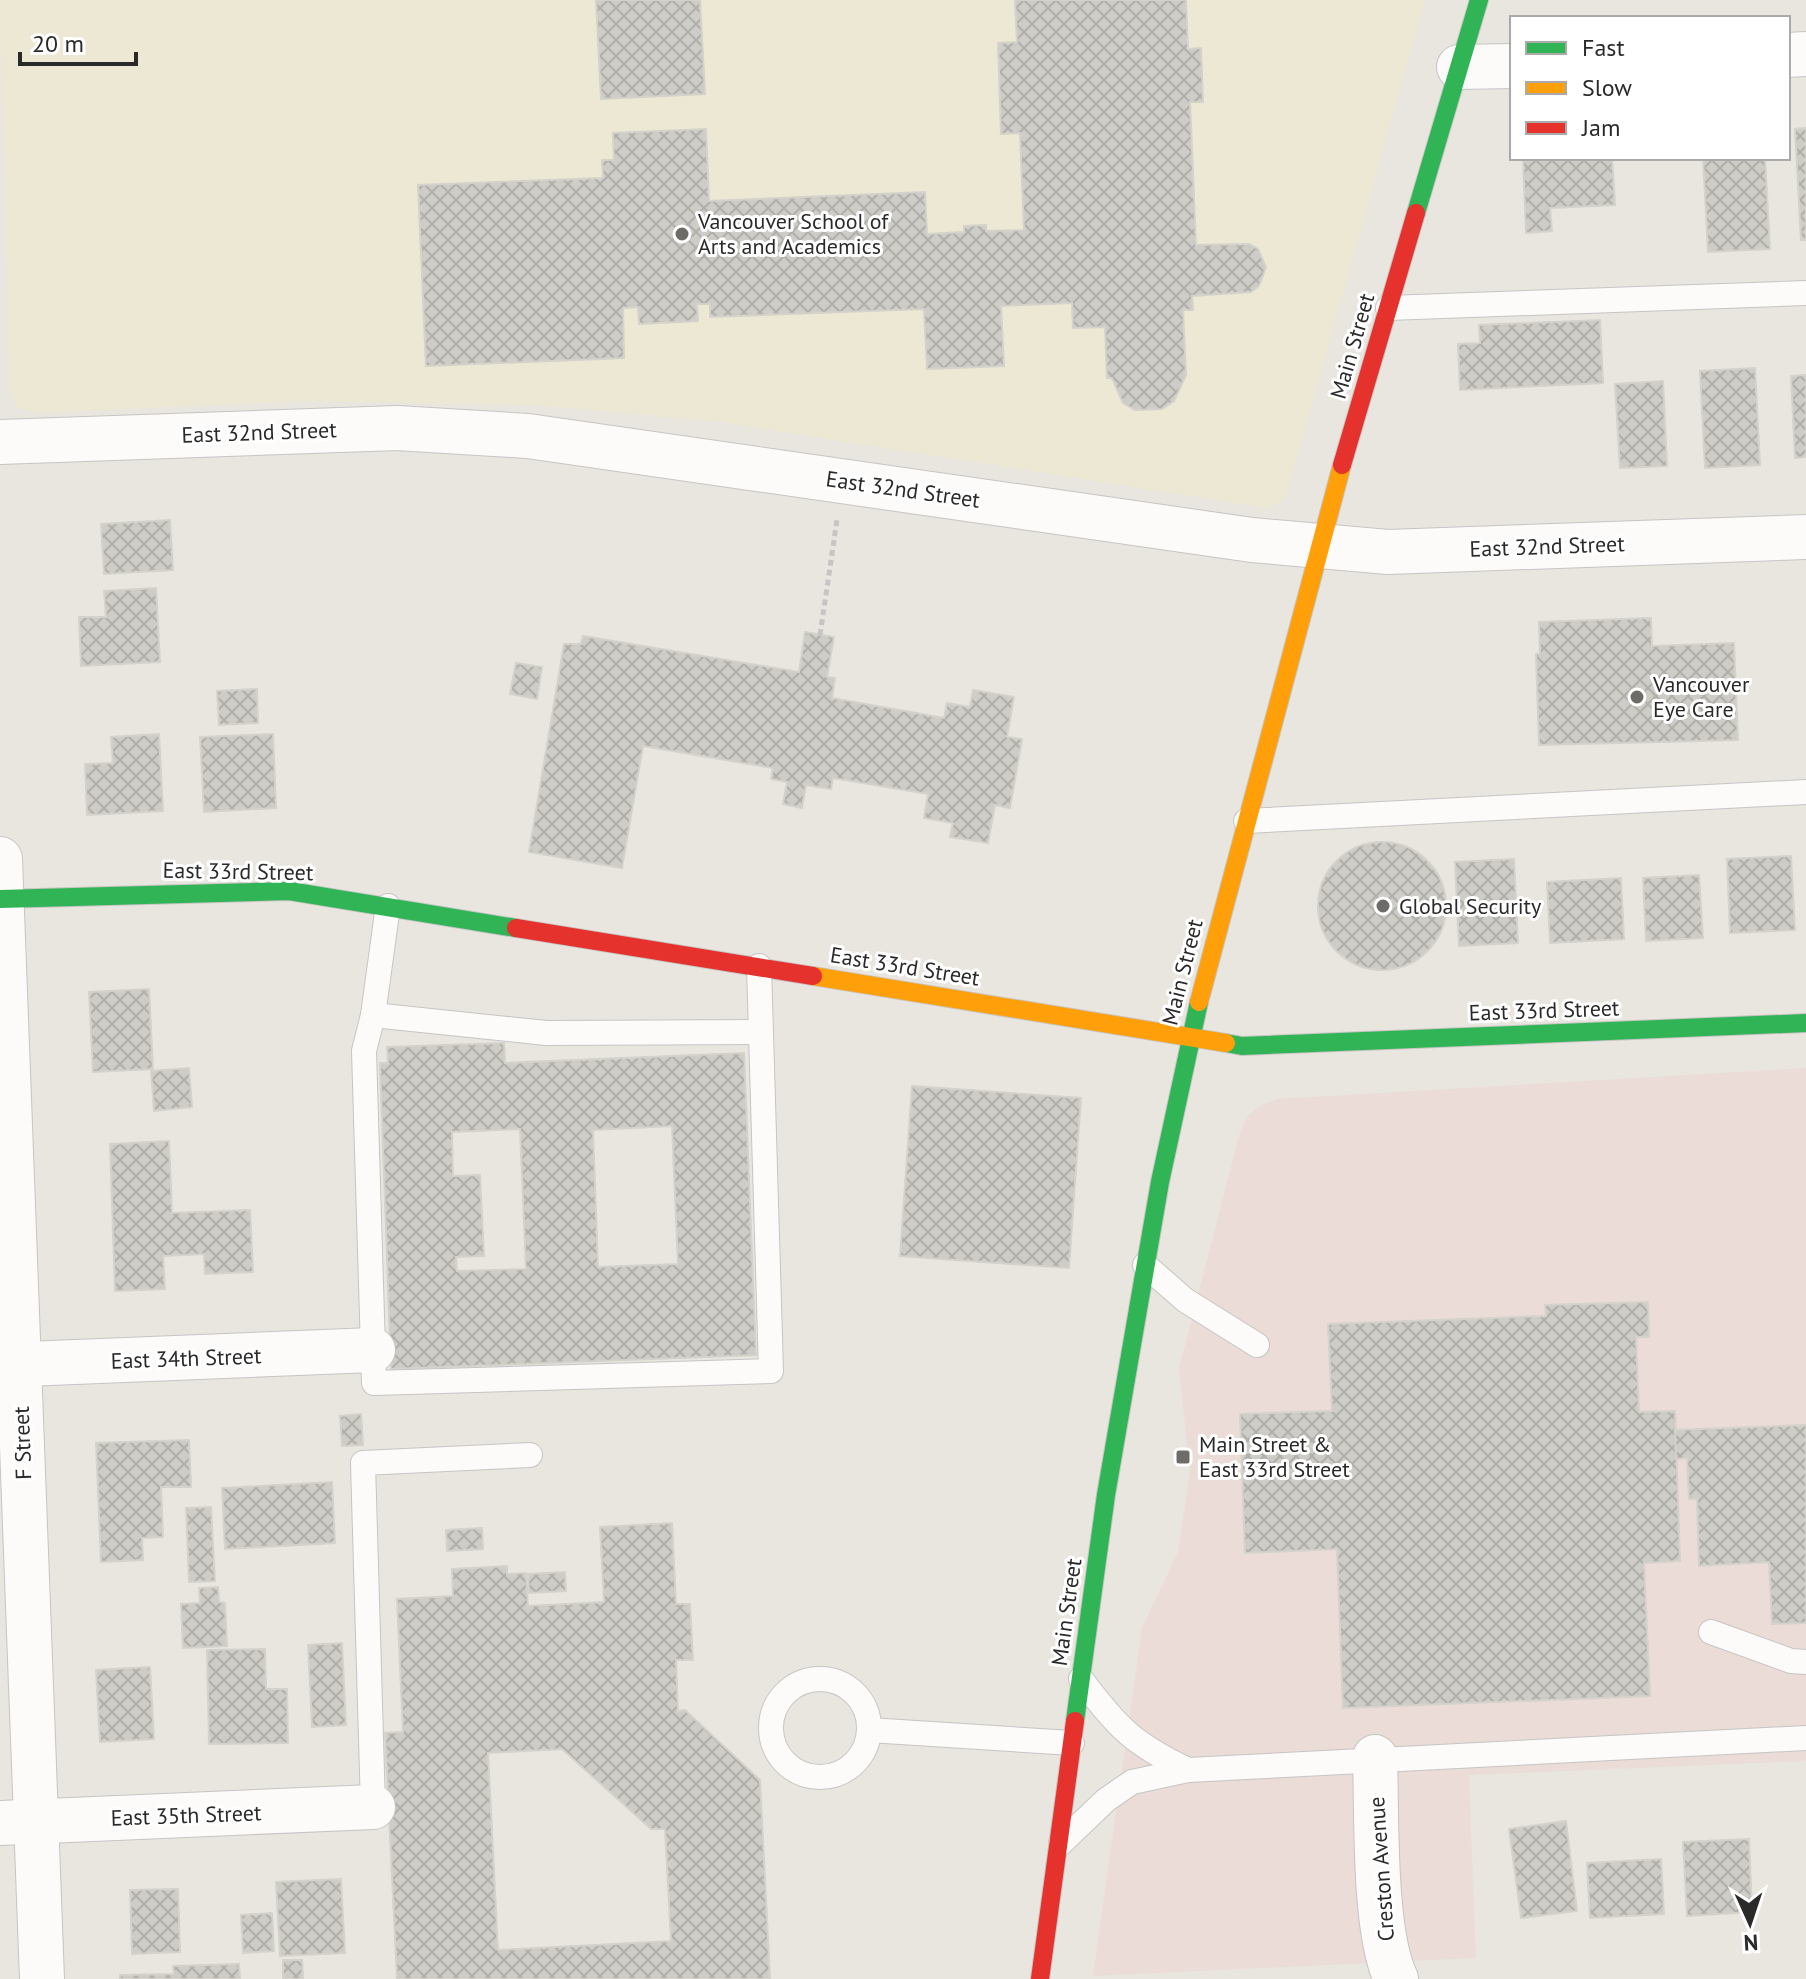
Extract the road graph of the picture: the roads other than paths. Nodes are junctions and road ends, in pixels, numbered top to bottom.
1 (1479, 0) edge
2 (1510, 66) edge
3 (1459, 67) junction
4 (1806, 293) edge
5 (1388, 308) junction
6 (0, 442) edge
7 (1806, 537) edge
8 (1318, 545) junction
9 (1806, 792) edge
10 (1246, 821) junction
11 (1, 886) edge
12 (388, 906) junction
13 (759, 966) junction
14 (373, 1015) junction
15 (1806, 1023) edge
16 (761, 1032) junction
17 (1190, 1038) junction
18 (1145, 1265) junction
19 (1257, 1345) dead end
20 (373, 1350) junction
21 (10, 1365) edge
22 (530, 1455) dead end
23 (1711, 1632) dead end
24 (1806, 1662) edge
25 (1081, 1679) junction
26 (869, 1730) junction
27 (1806, 1738) edge
28 (1072, 1743) junction
29 (1375, 1757) junction
30 (1188, 1770) junction
31 (373, 1807) joint
32 (18, 1822) edge
33 (1058, 1845) junction
34 (42, 1979) edge
35 (1040, 1979) edge
36 (1396, 1979) edge

1 - 3 main road, Main Street
2 - 3 street
3 - 5 main road, Main Street
4 - 5 lane
5 - 8 main road, Main Street
6 - 8 street, East 32nd Street
7 - 8 street, East 32nd Street
8 - 10 main road, Main Street
9 - 10 lane
10 - 17 main road, Main Street
11 - 12 main road, East 33rd Street
11 - 21 street, F Street
12 - 13 main road, East 33rd Street
12 - 14 lane
13 - 16 lane
13 - 17 main road, East 33rd Street
14 - 16 lane
14 - 20 lane
15 - 17 main road, East 33rd Street
16 - 20 lane
17 - 18 main road, Main Street
18 - 19 lane
18 - 25 main road, Main Street
20 - 21 street, East 34th Street
21 - 32 street, F Street
22 - 31 lane
23 - 24 lane
25 - 28 main road, Main Street
25 - 30 lane
26 - 26 lane
26 - 28 lane
27 - 29 lane
28 - 33 main road, Main Street
29 - 30 lane
29 - 36 street, Creston Avenue
30 - 33 lane
31 - 32 street, East 35th Street
32 - 34 street, F Street
33 - 35 main road, Main Street

